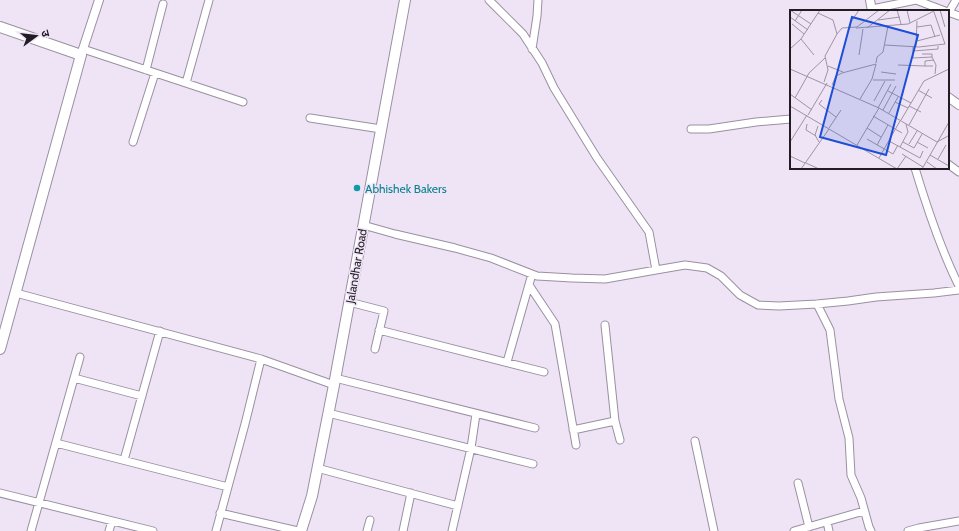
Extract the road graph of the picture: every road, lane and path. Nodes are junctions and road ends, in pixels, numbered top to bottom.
1 (99, 0) edge
2 (209, 0) edge
3 (405, 0) edge
4 (489, 0) edge
5 (538, 0) edge
6 (870, 0) edge
7 (956, 0) edge
8 (163, 4) dead end
9 (872, 10) edge
10 (942, 10) edge
11 (948, 10) edge
12 (949, 13) edge
13 (959, 16) edge
14 (0, 27) edge
15 (532, 48) junction
16 (82, 52) junction
17 (146, 70) junction
18 (155, 73) junction
19 (186, 83) junction
20 (949, 98) edge
21 (243, 102) dead end
22 (959, 105) edge
23 (310, 118) dead end
24 (790, 119) edge
25 (381, 129) junction
26 (691, 129) dead end
27 (134, 142) dead end
28 (949, 165) edge
29 (915, 169) edge
30 (959, 172) edge
31 (364, 225) junction
32 (656, 270) junction
33 (532, 274) junction
34 (529, 284) junction
35 (959, 286) edge
36 (959, 290) edge
37 (16, 293) junction
38 (349, 302) junction
39 (817, 304) junction
40 (605, 324) dead end
41 (379, 330) junction
42 (160, 331) junction
43 (0, 349) edge
44 (375, 349) dead end
45 (80, 357) dead end
46 (262, 359) junction
47 (507, 362) junction
48 (544, 372) dead end
49 (74, 378) junction
50 (335, 381) junction
51 (142, 396) junction
52 (328, 413) junction
53 (476, 414) junction
54 (615, 421) junction
55 (535, 428) dead end
56 (573, 430) junction
57 (620, 440) dead end
58 (695, 441) dead end
59 (56, 443) junction
60 (576, 445) dead end
61 (471, 448) junction
62 (124, 460) junction
63 (533, 464) dead end
64 (317, 468) junction
65 (798, 483) dead end
66 (228, 487) junction
67 (0, 493) edge
68 (411, 493) junction
69 (39, 503) junction
70 (458, 506) junction
71 (864, 511) junction
72 (220, 513) junction
73 (370, 520) dead end
74 (112, 521) junction
75 (959, 521) edge
76 (827, 522) junction
77 (810, 527) junction
78 (31, 531) edge
79 (109, 531) edge
80 (153, 531) edge
81 (216, 531) edge
82 (298, 531) edge
83 (301, 531) edge
84 (368, 531) edge
85 (403, 531) edge
86 (452, 531) edge
87 (714, 531) edge
88 (794, 531) edge
89 (830, 531) edge
90 (871, 531) edge
91 (910, 531) edge

1 - 16 street
2 - 19 street
3 - 25 main road, Jalandhar Road
4 - 15 street
5 - 15 street
6 - 9 street
7 - 11 street
8 - 17 street
9 - 10 street
12 - 13 street
14 - 16 main road
15 - 32 street
16 - 17 street
16 - 37 main road
17 - 18 street
18 - 19 street
18 - 27 street
19 - 21 street
20 - 22 street
23 - 25 street
24 - 26 street
25 - 31 main road, Jalandhar Road
28 - 30 street
29 - 35 street
31 - 33 street
31 - 38 main road, Jalandhar Road
32 - 33 street
32 - 39 street
33 - 34 street
34 - 47 street
34 - 56 street
36 - 39 street
37 - 42 street
37 - 43 main road
38 - 41 street
38 - 50 main road, Jalandhar Road
39 - 71 street
40 - 54 street
41 - 44 street
41 - 47 street
42 - 46 street
42 - 51 street
45 - 49 street
46 - 50 street
46 - 66 street
47 - 48 street
49 - 51 street
49 - 59 street
50 - 52 main road, Jalandhar Road
50 - 53 street
51 - 62 street
52 - 61 street
52 - 64 main road, Jalandhar Road
53 - 55 street
53 - 61 street
54 - 56 street
54 - 57 street
56 - 60 street
58 - 87 street
59 - 62 street
59 - 69 street
61 - 63 street
61 - 70 street
62 - 66 street
64 - 68 street
64 - 83 main road, Jalandhar Road
65 - 77 street
66 - 72 street
67 - 69 street
68 - 70 street
68 - 85 street
69 - 74 street
69 - 78 street
70 - 86 street
71 - 76 street
71 - 90 street
72 - 81 street
72 - 82 street
73 - 84 street
74 - 79 street
74 - 80 street
75 - 91 street
76 - 77 street
76 - 89 street
77 - 88 street

